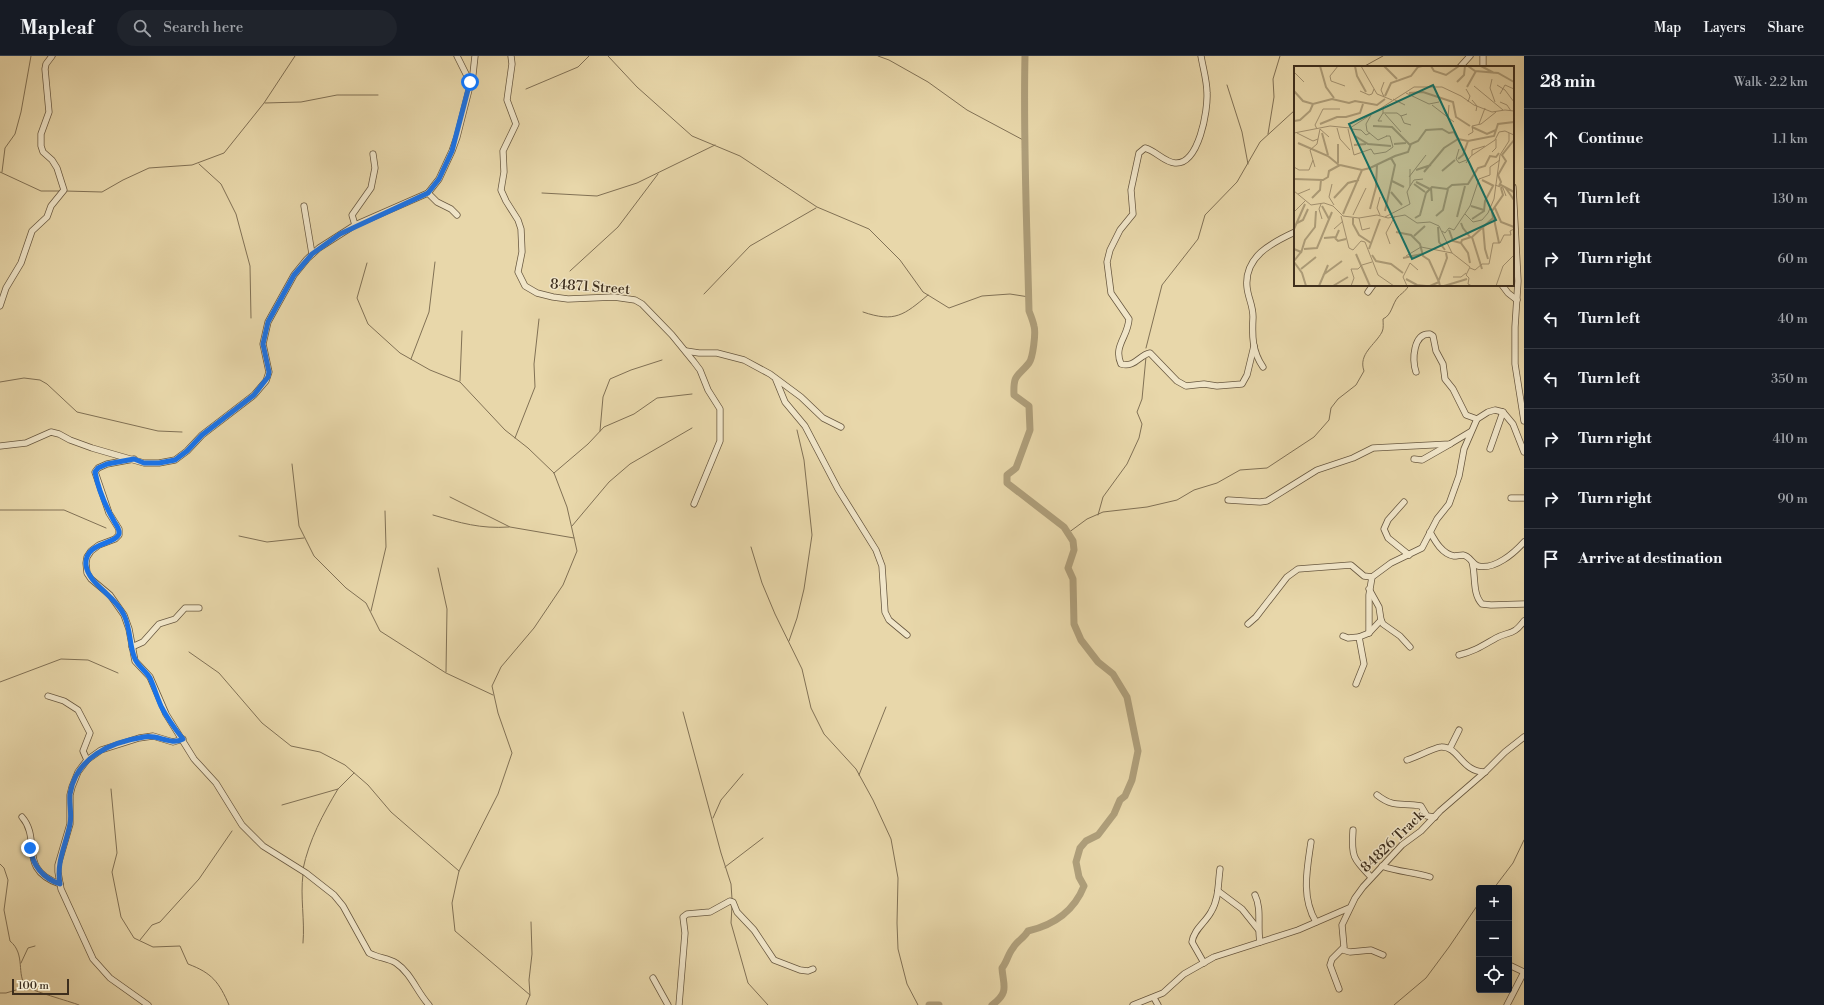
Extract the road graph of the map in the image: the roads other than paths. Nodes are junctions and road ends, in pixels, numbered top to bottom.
1 (52, 56) edge
2 (457, 56) edge
3 (475, 56) edge
4 (512, 56) edge
5 (1201, 56) edge
6 (1470, 56) edge
7 (1461, 66) edge
8 (1466, 66) edge
9 (470, 82) junction
10 (373, 154) dead end
11 (428, 193) junction
12 (1514, 200) edge
13 (304, 206) dead end
14 (457, 215) dead end
15 (355, 225) junction
16 (1294, 232) edge
17 (312, 254) junction
18 (1372, 286) edge
19 (1503, 286) edge
20 (6, 288) junction
21 (0, 292) edge
22 (1368, 292) dead end
23 (1517, 300) junction
24 (0, 306) edge
25 (1254, 346) junction
26 (686, 351) junction
27 (1263, 367) dead end
28 (1416, 372) dead end
29 (776, 380) junction
30 (1502, 412) junction
31 (1477, 419) junction
32 (1524, 421) edge
33 (841, 427) dead end
34 (1471, 432) junction
35 (1450, 444) junction
36 (0, 446) edge
37 (1490, 449) dead end
38 (1524, 452) edge
39 (134, 459) junction
40 (1414, 459) dead end
41 (1511, 498) dead end
42 (1524, 498) edge
43 (1228, 500) dead end
44 (1404, 502) dead end
45 (694, 504) dead end
46 (1430, 532) junction
47 (1524, 542) edge
48 (1409, 555) junction
49 (1472, 562) junction
50 (1372, 577) junction
51 (1369, 589) junction
52 (1524, 604) edge
53 (199, 608) dead end
54 (1381, 620) junction
55 (1524, 621) edge
56 (1248, 624) dead end
57 (1369, 633) junction
58 (907, 635) dead end
59 (1343, 636) dead end
60 (1360, 637) junction
61 (132, 647) junction
62 (1410, 648) dead end
63 (1459, 655) dead end
64 (1356, 684) dead end
65 (48, 696) dead end
66 (1459, 730) dead end
67 (1524, 737) edge
68 (183, 739) junction
69 (1450, 748) junction
70 (87, 760) junction
71 (1407, 760) dead end
72 (1485, 772) junction
73 (1377, 795) dead end
74 (22, 816) dead end
75 (1434, 817) junction
76 (1353, 830) dead end
77 (1311, 842) dead end
78 (1382, 866) junction
79 (1220, 869) dead end
80 (1371, 877) junction
81 (1430, 877) dead end
82 (60, 884) junction
83 (1218, 891) junction
84 (1255, 895) dead end
85 (1350, 908) junction
86 (1316, 922) junction
87 (1258, 929) junction
88 (1260, 942) junction
89 (1342, 950) junction
90 (1383, 956) dead end
91 (1204, 963) junction
92 (1512, 966) edge
93 (813, 969) dead end
94 (1524, 972) edge
95 (653, 978) dead end
96 (1339, 989) dead end
97 (1154, 998) junction
98 (148, 1005) edge
99 (430, 1005) edge
100 (668, 1005) edge
101 (678, 1005) edge
102 (1133, 1005) edge
103 (1158, 1005) edge
104 (1507, 1005) edge

1 - 20 street
2 - 9 street
3 - 9 street
4 - 26 street, 84871 Street
5 - 25 street
6 - 7 street
6 - 8 street
9 - 11 street
10 - 15 street
11 - 14 street
11 - 15 street
12 - 23 street
13 - 17 street
15 - 17 street
16 - 25 street
17 - 39 street
18 - 22 street
19 - 23 street
20 - 21 street
20 - 24 street
23 - 32 street
25 - 27 street
26 - 29 street
26 - 45 street, 84871 Street
28 - 31 street
29 - 33 street
29 - 58 street
30 - 31 street
30 - 37 street
30 - 38 street
31 - 34 street
34 - 35 street
34 - 46 street
35 - 40 street
35 - 43 street
36 - 39 street
39 - 61 street
41 - 42 street
44 - 48 street
46 - 48 street
46 - 49 street
47 - 49 street
48 - 50 street
49 - 52 street
50 - 51 street
50 - 56 street
51 - 54 street
51 - 57 street
53 - 61 street
54 - 57 street
54 - 62 street
55 - 63 street
57 - 60 street
59 - 60 street
60 - 64 street
61 - 68 street
65 - 70 street
66 - 69 street
67 - 72 street, 84826 Track
68 - 70 street
68 - 99 street
69 - 71 street
69 - 72 street
70 - 82 street
72 - 75 street, 84826 Track
73 - 75 street
74 - 82 street
75 - 78 street, 84826 Track
76 - 80 street
77 - 86 street
78 - 80 street, 84826 Track
78 - 81 street
79 - 83 street
80 - 85 street, 84826 Track
82 - 98 street
83 - 87 street
83 - 91 street
84 - 87 street
85 - 86 street
85 - 89 street, 84826 Track
86 - 88 street
87 - 88 street
88 - 91 street
89 - 90 street
89 - 96 street
91 - 97 street
92 - 94 street
93 - 101 street
94 - 104 street
95 - 100 street
97 - 102 street
97 - 103 street

